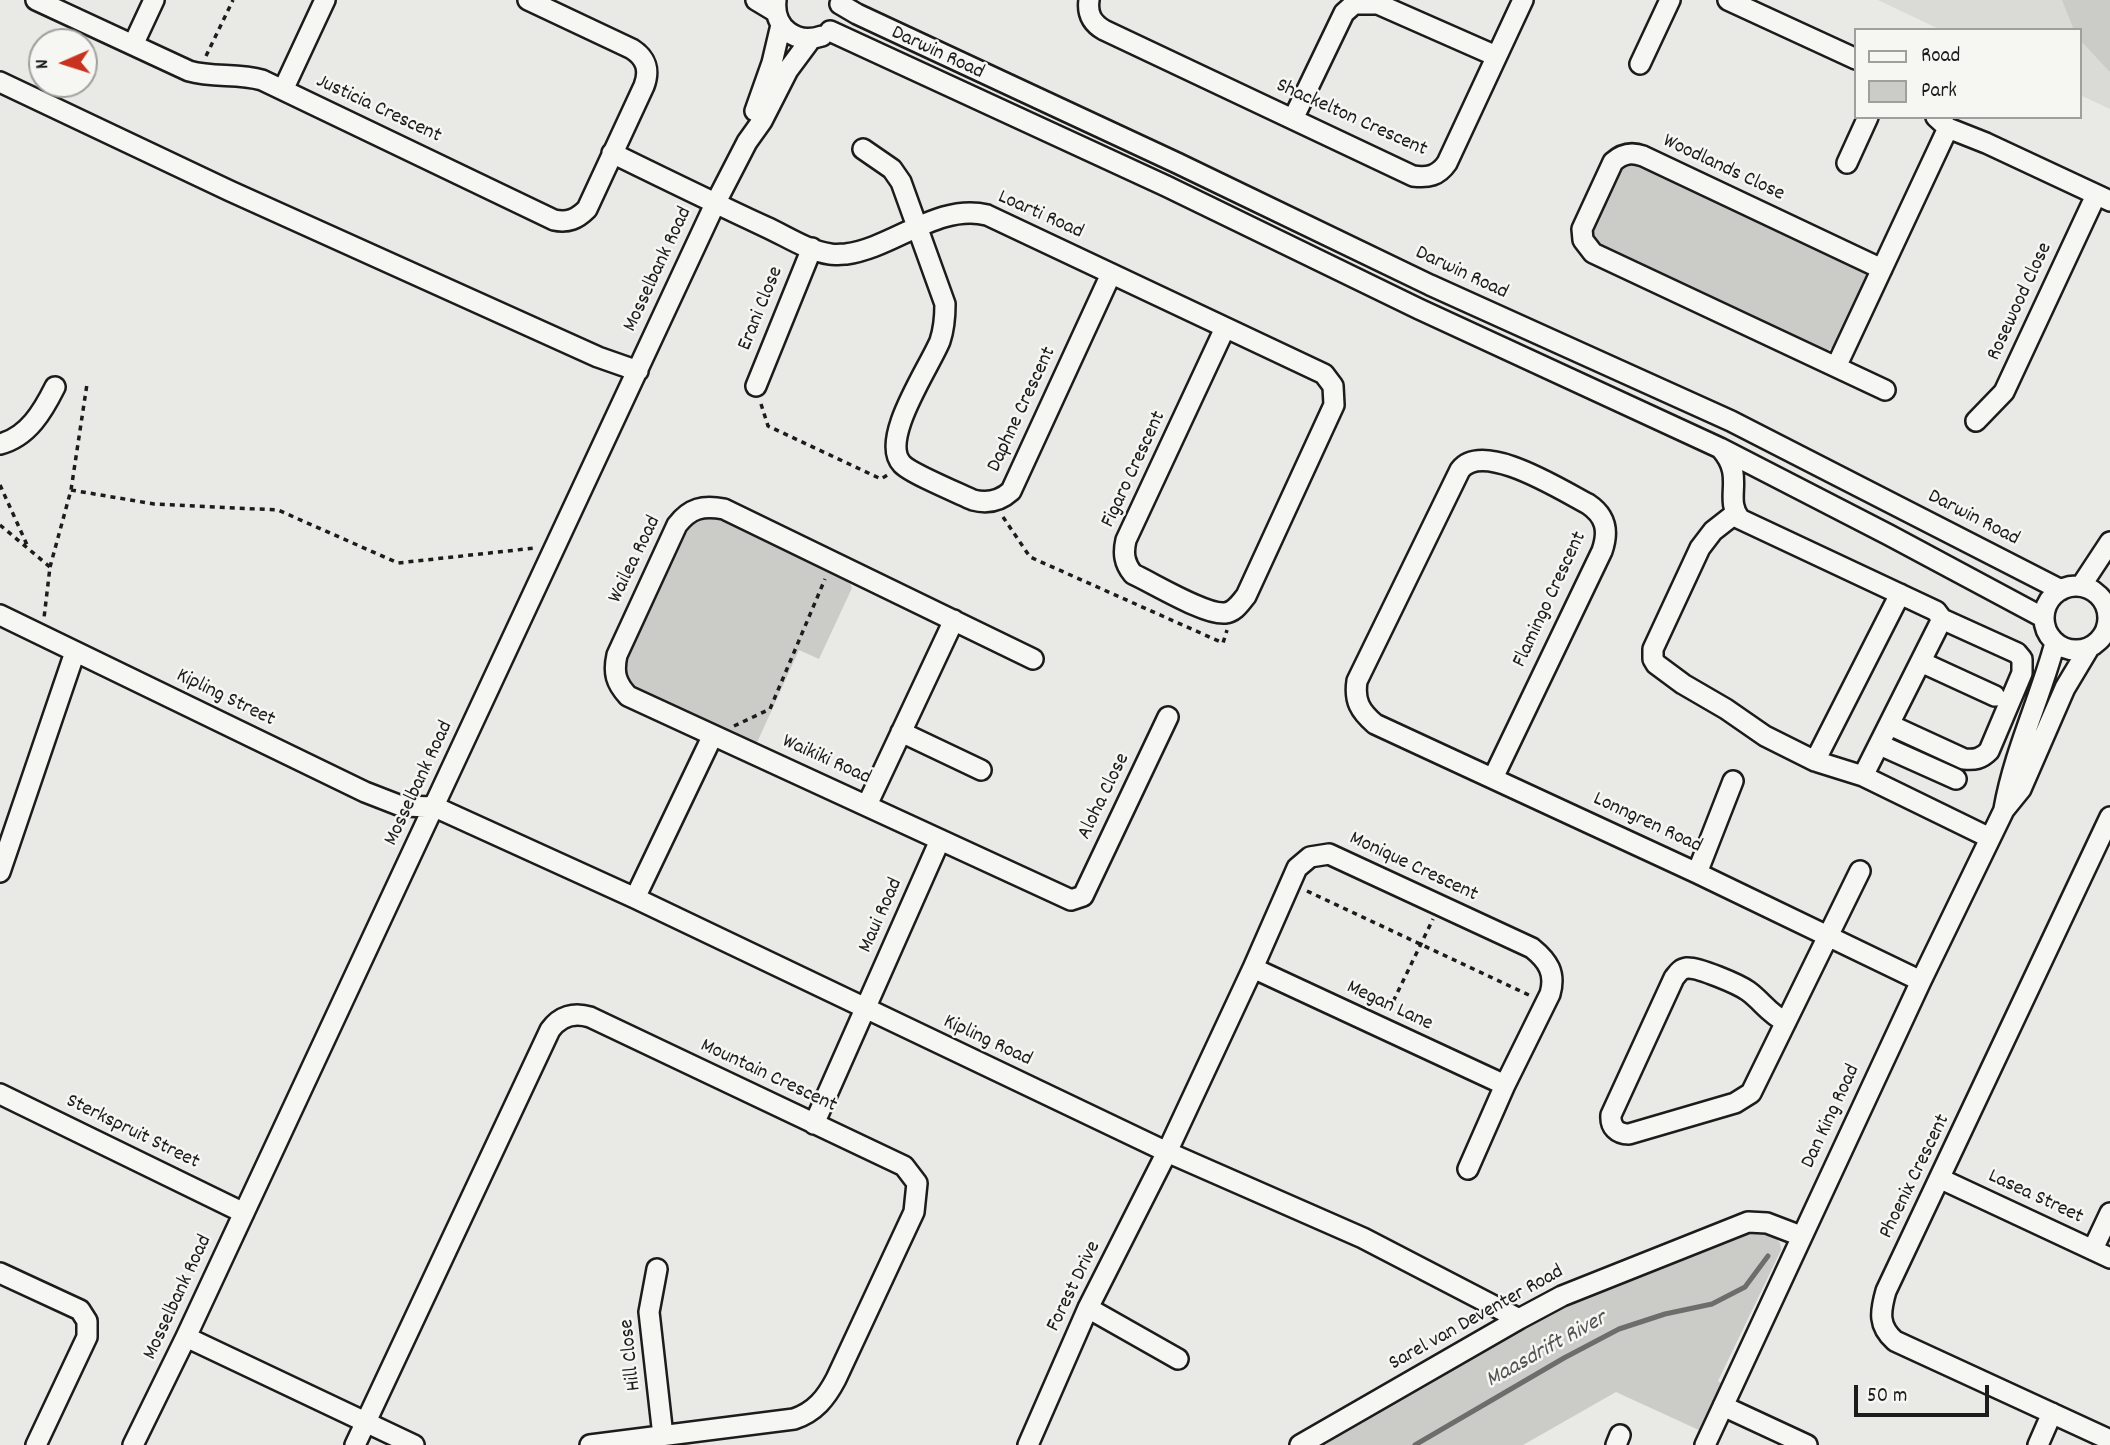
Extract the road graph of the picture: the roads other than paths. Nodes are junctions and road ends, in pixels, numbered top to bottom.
1 (36, 0) edge
2 (154, 0) edge
3 (325, 0) edge
4 (528, 0) edge
5 (757, 0) edge
6 (1088, 0) edge
7 (1522, 0) edge
8 (1670, 0) edge
9 (1728, 0) edge
10 (840, 2) edge
11 (778, 13) edge
12 (830, 31) junction
13 (811, 39) junction
14 (133, 45) junction
15 (1496, 57) junction
16 (1854, 58) edge
17 (1640, 64) dead end
18 (0, 82) edge
19 (283, 90) junction
20 (1293, 119) junction
21 (1867, 119) edge
22 (1942, 123) edge
23 (747, 142) junction
24 (863, 149) dead end
25 (612, 153) junction
26 (1847, 163) dead end
27 (2103, 198) edge
28 (715, 204) junction
29 (917, 227) junction
30 (812, 248) junction
31 (1882, 269) junction
32 (1111, 274) junction
33 (1225, 328) junction
34 (1836, 367) junction
35 (638, 371) junction
36 (755, 386) road end
37 (55, 387) dead end
38 (1885, 390) dead end
39 (1976, 421) dead end
40 (0, 444) edge
41 (1720, 448) junction
42 (1773, 474) junction
43 (1735, 506) junction
44 (2110, 542) edge
45 (2081, 586) junction
46 (2061, 590) junction
47 (1900, 594) junction
48 (2108, 606) edge
49 (1235, 609) joint
50 (0, 615) edge
51 (2044, 618) junction
52 (1942, 619) junction
53 (954, 620) junction
54 (2055, 643) junction
55 (2098, 647) edge
56 (75, 652) junction
57 (1033, 659) dead end
58 (1921, 662) junction
59 (1995, 696) dead end
60 (1358, 705) joint
61 (1168, 718) dead end
62 (1890, 724) junction
63 (901, 733) junction
64 (713, 735) junction
65 (1880, 745) junction
66 (1815, 761) junction
67 (981, 770) dead end
68 (1863, 776) junction
69 (1493, 778) junction
70 (1956, 779) dead end
71 (1733, 781) dead end
72 (867, 805) junction
73 (435, 807) junction
74 (2004, 810) junction
75 (2110, 817) edge
76 (1990, 838) junction
77 (940, 840) junction
78 (1860, 871) dead end
79 (0, 872) edge
80 (1697, 873) junction
81 (1083, 895) joint
82 (635, 898) junction
83 (1829, 935) junction
84 (1254, 968) junction
85 (1921, 981) junction
86 (865, 1009) junction
87 (1786, 1022) junction
88 (1505, 1085) junction
89 (0, 1094) edge
90 (814, 1124) junction
91 (1167, 1152) junction
92 (1468, 1169) dead end
93 (1941, 1179) junction
94 (244, 1213) junction
95 (2110, 1213) edge
96 (1801, 1236) junction
97 (2101, 1254) edge
98 (657, 1269) dead end
99 (0, 1273) edge
100 (1088, 1308) junction
101 (1519, 1319) junction
102 (186, 1337) junction
103 (1178, 1359) dead end
104 (1723, 1406) junction
105 (2052, 1413) junction
106 (366, 1421) junction
107 (663, 1436) junction
108 (2110, 1440) edge
109 (36, 1445) edge
110 (133, 1445) edge
111 (355, 1445) edge
112 (414, 1445) edge
113 (590, 1445) edge
114 (1028, 1445) edge
115 (1300, 1445) edge
116 (1705, 1445) edge
117 (1807, 1445) edge
118 (2038, 1445) edge

1 - 14 street, Justicia Crescent
2 - 14 street
3 - 19 street
4 - 25 street, Justicia Crescent
5 - 11 street
6 - 20 street, Shackelton Crescent
7 - 15 street, Shackelton Crescent
8 - 17 street
9 - 16 street
10 - 12 street
10 - 46 street, Darwin Road
11 - 13 street
11 - 23 street, Mosselbank Road
12 - 13 street
12 - 41 street, Darwin Road
13 - 23 street, Mosselbank Road
14 - 19 street, Justicia Crescent
15 - 20 street
15 - 20 street, Shackelton Crescent
18 - 35 street
19 - 25 street, Justicia Crescent
21 - 26 street
22 - 27 street
22 - 31 street
23 - 28 street, Mosselbank Road
24 - 29 street
25 - 28 street, Loarti Road
27 - 39 street, Rosewood Close
28 - 30 street, Loarti Road
28 - 35 street, Mosselbank Road
29 - 30 street, Loarti Road
29 - 32 street, Loarti Road
29 - 32 street, Daphne Crescent
30 - 36 street, Erani Close
31 - 34 street
31 - 34 street, Woodlands Close
32 - 33 street, Loarti Road
33 - 49 street, Loarti Road
33 - 49 street, Figaro Crescent
34 - 38 street, Woodlands Close
35 - 73 street, Mosselbank Road
37 - 40 street
41 - 42 street, Darwin Road
41 - 43 street
42 - 43 street
42 - 51 street, Darwin Road
43 - 47 street
43 - 66 street
44 - 45 street
45 - 46 street
45 - 48 street
46 - 51 street
47 - 52 street
47 - 66 street
48 - 55 street
50 - 56 street, Kipling Street
51 - 54 street
52 - 58 street
52 - 62 street
53 - 57 street, Wailea Road
53 - 63 street
53 - 64 street, Wailea Road
54 - 55 street
54 - 74 street, Dan King Road
55 - 74 street, Dan King Road
56 - 73 street, Kipling Street
56 - 79 street
58 - 59 street
58 - 62 street
60 - 69 street, Lonngren Road
60 - 69 street, Flamingo Crescent
61 - 81 street, Aloha Close
62 - 65 street
63 - 67 street
63 - 72 street
64 - 72 street, Waikiki Road
64 - 82 street
65 - 68 street
65 - 70 street
66 - 68 street
68 - 76 street
69 - 80 street, Lonngren Road
71 - 80 street
72 - 77 street, Waikiki Road
73 - 82 street, Kipling Road
73 - 94 street, Mosselbank Road
74 - 76 street, Dan King Road
75 - 93 street, Phoenix Crescent
76 - 85 street, Dan King Road
77 - 81 street, Waikiki Road
77 - 86 street, Maui Road
78 - 83 street
80 - 83 street, Lonngren Road
82 - 86 street, Kipling Road
83 - 85 street, Lonngren Road
83 - 87 street
84 - 88 street, Megan Lane
84 - 88 street, Monique Crescent
84 - 91 street, Monique Crescent
85 - 96 street, Dan King Road
86 - 90 street, Maui Road
86 - 91 street, Kipling Road
87 - 87 street
88 - 92 street, Monique Crescent
89 - 94 street, Sterkspruit Street
90 - 106 street, Mountain Crescent
90 - 107 street, Mountain Crescent
91 - 100 street, Forest Drive
91 - 101 street, Kipling Road
93 - 97 street, Lasea Street
93 - 105 street, Phoenix Crescent
94 - 102 street, Mosselbank Road
95 - 97 street
96 - 101 street, Sarel van Deventer Road
96 - 104 street, Dan King Road
98 - 107 street, Hill Close
99 - 109 street
100 - 103 street
100 - 114 street, Forest Drive
101 - 115 street, Sarel van Deventer Road
102 - 106 street
102 - 110 street, Mosselbank Road
104 - 116 street, Dan King Road
104 - 117 street
105 - 108 street, Phoenix Crescent
105 - 118 street
106 - 111 street
106 - 112 street
107 - 113 street, Mountain Crescent

